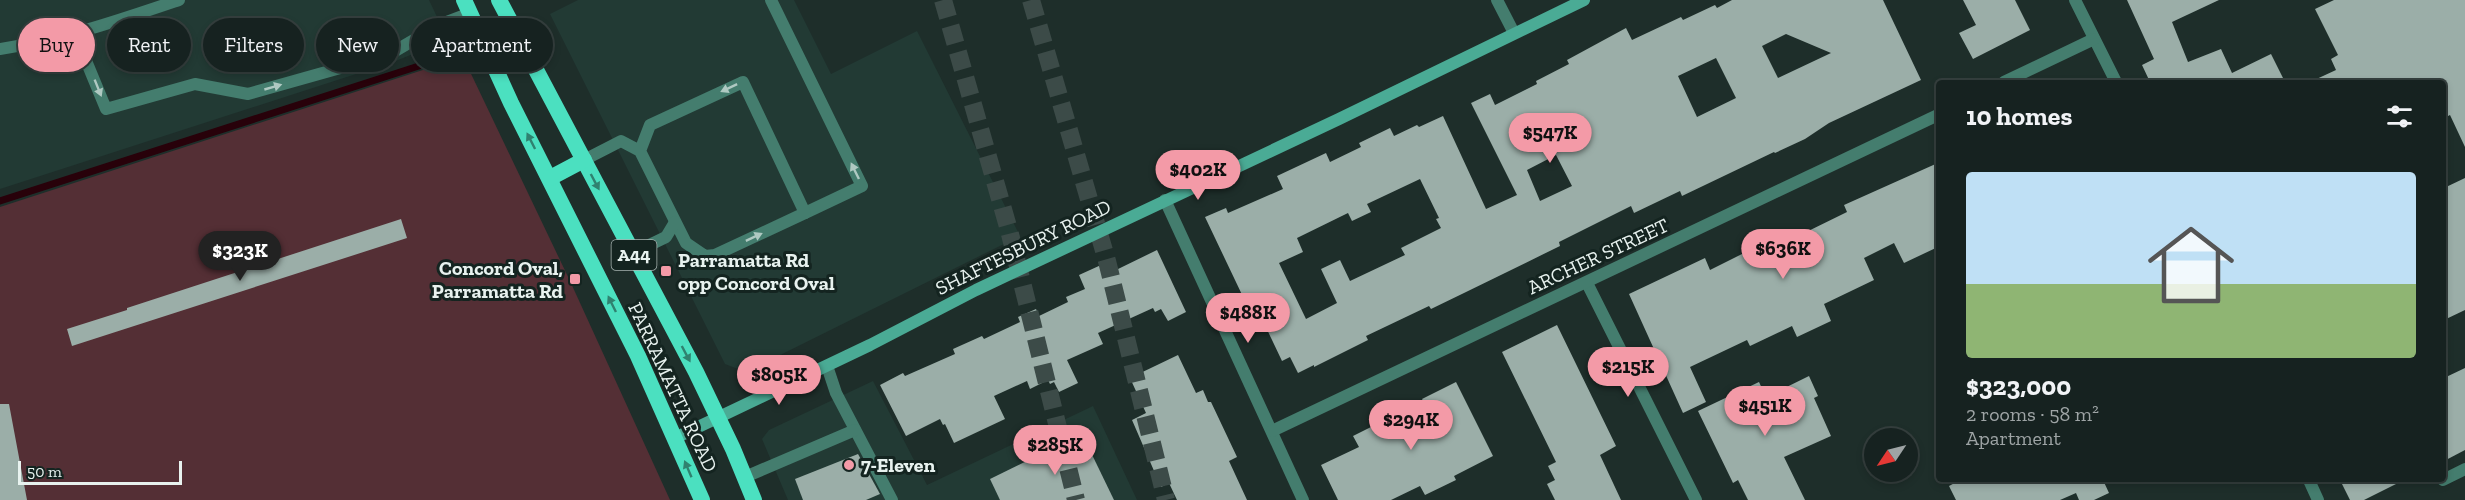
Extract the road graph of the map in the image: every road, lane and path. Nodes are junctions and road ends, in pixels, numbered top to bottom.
1 (179, 0) edge
2 (500, 0) edge
3 (771, 0) edge
4 (1497, 0) edge
5 (1584, 0) edge
6 (2075, 0) edge
7 (469, 4) edge
8 (95, 27) edge
9 (1514, 33) junction
10 (2094, 39) junction
11 (18, 46) edge
12 (0, 49) edge
13 (91, 72) edge
14 (2008, 80) edge
15 (2115, 80) edge
16 (1936, 116) edge
17 (640, 151) junction
18 (584, 160) junction
19 (550, 178) junction
20 (1165, 200) junction
21 (805, 213) junction
22 (675, 222) junction
23 (633, 253) junction
24 (1587, 283) junction
25 (827, 366) junction
26 (718, 417) junction
27 (855, 430) junction
28 (1272, 431) junction
29 (675, 438) junction
30 (2465, 469) edge
31 (745, 477) junction
32 (2446, 479) edge
33 (2310, 482) edge
34 (702, 500) edge
35 (754, 500) edge
36 (892, 500) edge
37 (1304, 500) edge
38 (1696, 500) edge
39 (2318, 500) edge

1 - 8 street
2 - 18 highway, PARRAMATTA ROAD / A44
21 -> 3 street
4 - 9 street
5 - 9 main road, SHAFTESBURY ROAD
6 - 10 street
13 -> 7 street
19 -> 7 highway, PARRAMATTA ROAD / A44
9 - 20 main road, SHAFTESBURY ROAD
10 - 14 street
10 - 15 street
11 - 12 street
16 - 24 street, ARCHER STREET
17 - 18 street
21 -> 17 street
17 - 22 street
18 - 19 highway
18 -> 23 highway, PARRAMATTA ROAD / A44
29 -> 19 highway, PARRAMATTA ROAD / A44
20 - 25 main road, SHAFTESBURY ROAD
20 - 28 street
22 -> 21 street
22 - 23 street
23 -> 26 highway, PARRAMATTA ROAD / A44
24 - 28 street, ARCHER STREET
24 - 38 street
25 - 26 main road, SHAFTESBURY ROAD
25 - 27 street
26 - 29 main road, SHAFTESBURY ROAD
26 - 31 highway, PARRAMATTA ROAD / A44
27 - 31 street
27 - 36 street
28 - 37 street
34 -> 29 highway, PARRAMATTA ROAD / A44
30 - 32 street
31 - 35 highway, PARRAMATTA ROAD / A44
33 - 39 street

